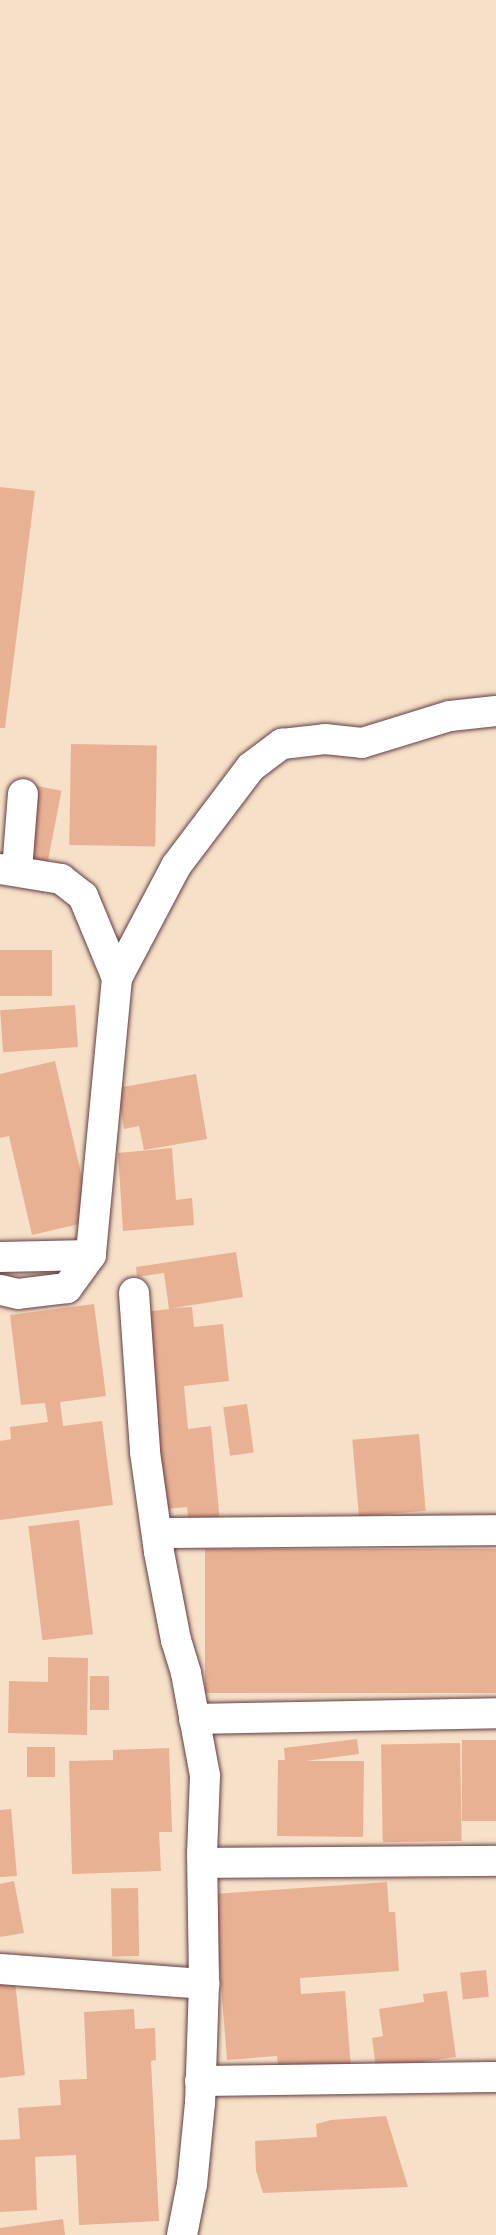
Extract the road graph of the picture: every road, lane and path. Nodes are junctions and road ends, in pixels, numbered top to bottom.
1 (496, 711) edge
2 (23, 794) dead end
3 (8, 869) edge
4 (117, 978) junction
5 (91, 1255) junction
6 (0, 1257) edge
7 (0, 1290) edge
8 (134, 1293) dead end
9 (496, 1530) edge
10 (157, 1533) junction
11 (496, 1713) edge
12 (194, 1719) junction
13 (496, 1861) edge
14 (204, 1863) junction
15 (0, 1969) edge
16 (204, 1984) junction
17 (496, 2077) edge
18 (200, 2081) junction
19 (182, 2235) edge

1 - 4 street
2 - 3 street
3 - 4 street
4 - 5 street
5 - 6 street
5 - 7 street
8 - 10 street
9 - 10 street
10 - 12 street
11 - 12 street
12 - 14 street
13 - 14 street
14 - 16 street
15 - 16 street
16 - 18 street
17 - 18 street
18 - 19 street

